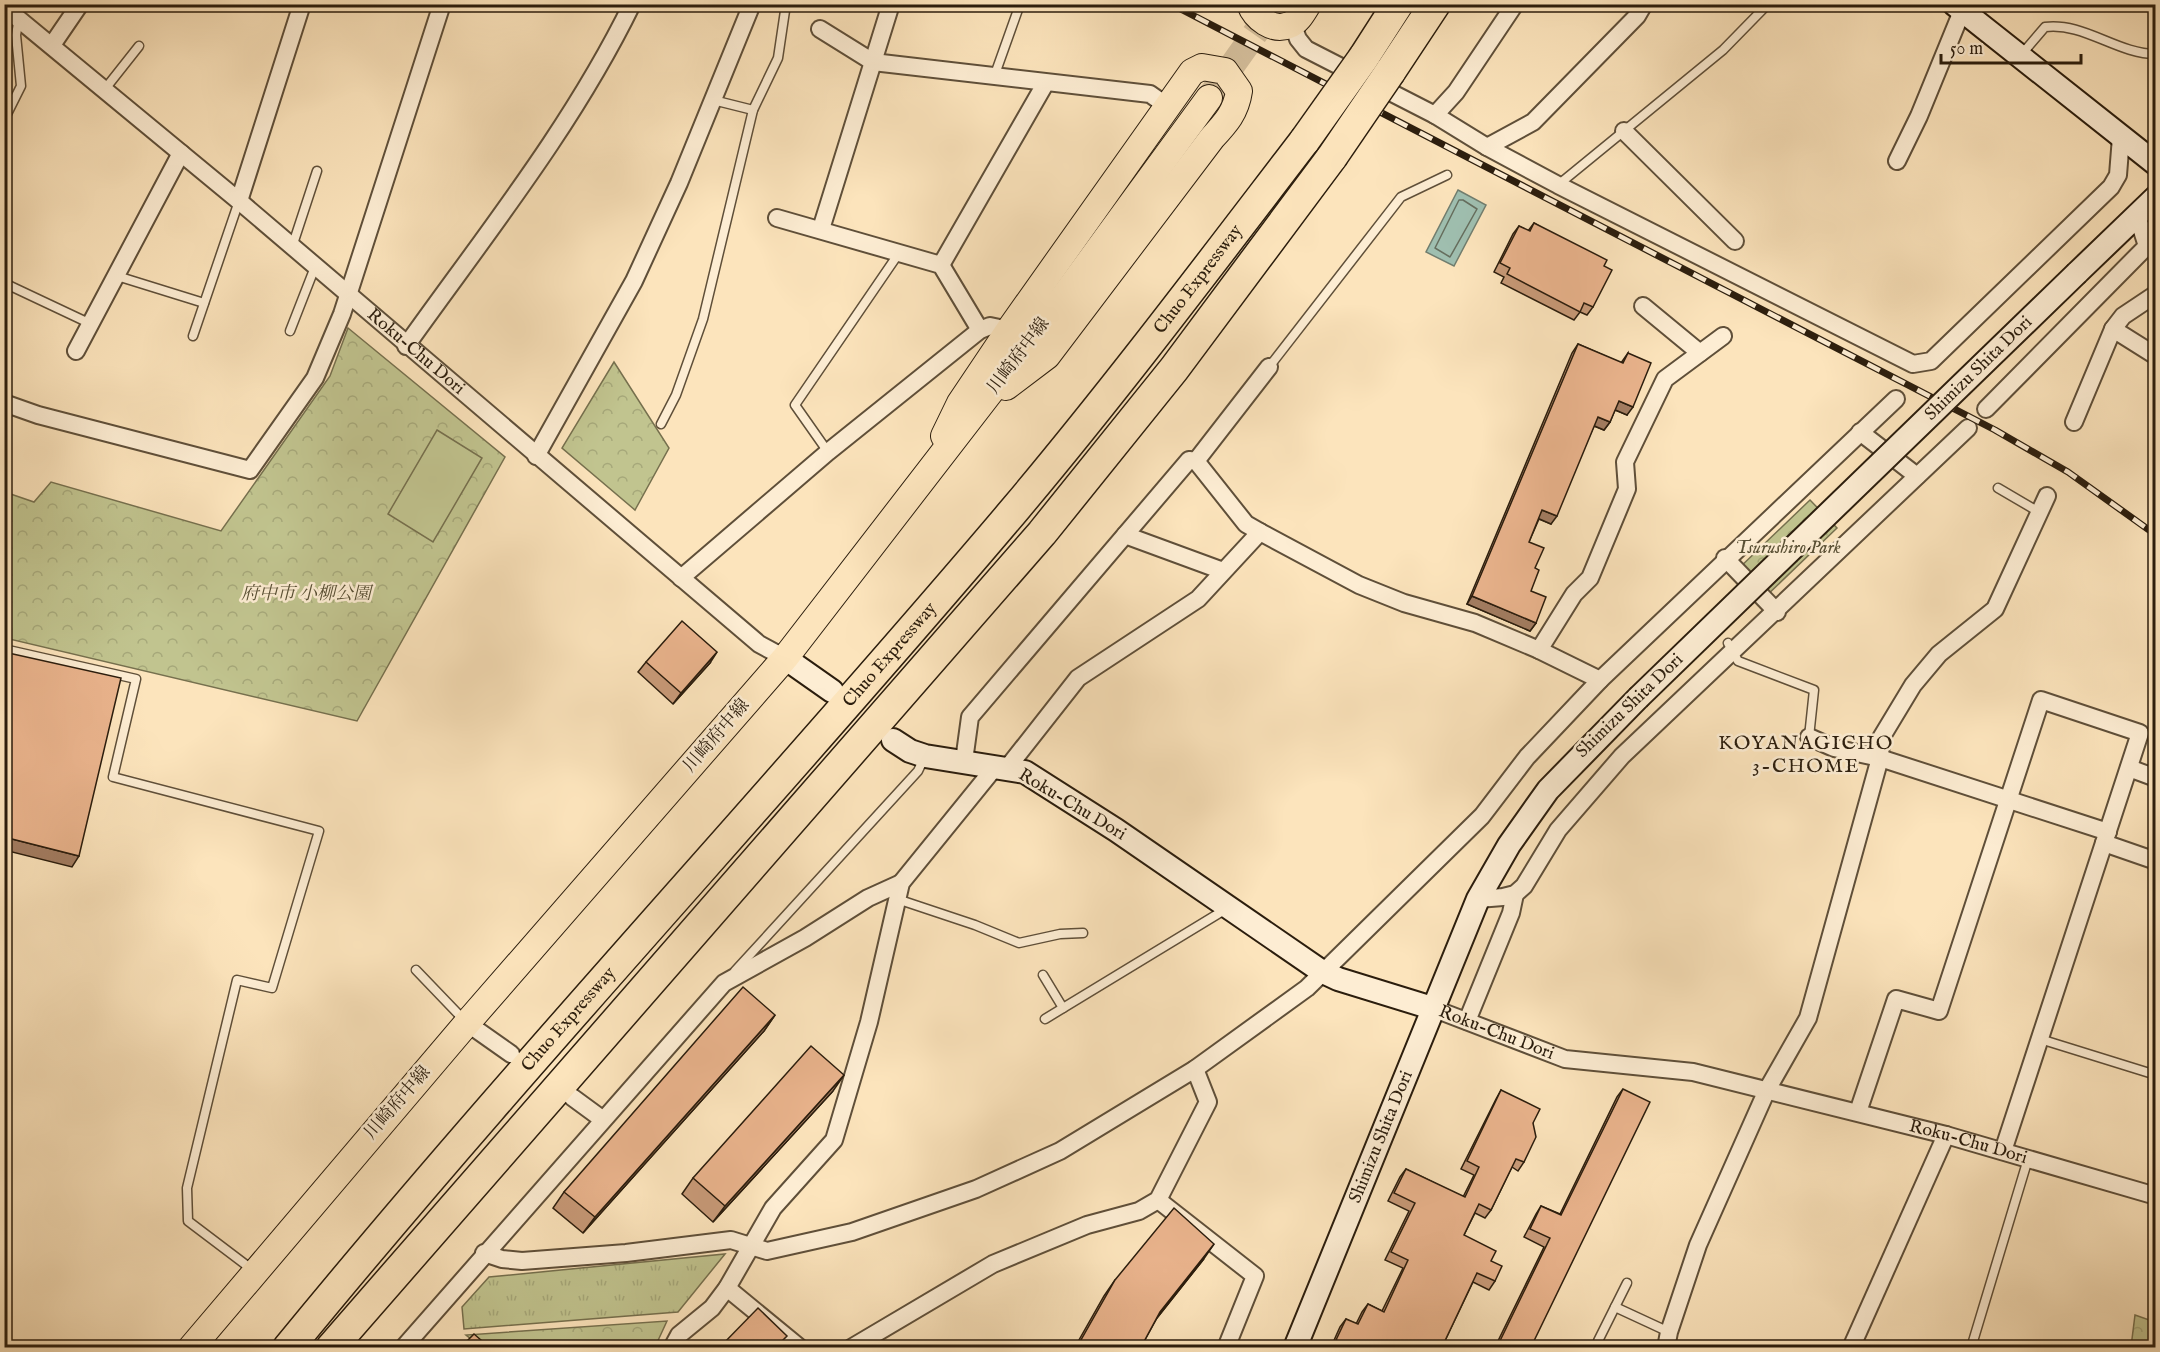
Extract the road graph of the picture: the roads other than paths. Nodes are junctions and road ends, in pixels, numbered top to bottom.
1 (80, 4) edge
2 (303, 4) edge
3 (442, 4) edge
4 (632, 4) edge
5 (752, 4) edge
6 (786, 4) edge
7 (891, 4) edge
8 (1020, 4) edge
9 (1250, 4) edge
10 (1398, 4) edge
11 (1435, 4) edge
12 (1515, 4) edge
13 (1644, 4) edge
14 (1768, 4) edge
15 (4, 6) edge
16 (1958, 8) edge
17 (1300, 14) edge
18 (19, 18) junction
19 (820, 29) dead end
20 (52, 45) junction
21 (139, 46) dead end
22 (2156, 54) edge
23 (2020, 56) junction
24 (873, 62) junction
25 (993, 78) junction
26 (1045, 84) junction
27 (105, 89) junction
28 (1209, 98) tunnel mouth
29 (712, 100) junction
30 (1167, 106) junction
31 (753, 110) junction
32 (1435, 115) junction
33 (4, 120) edge
34 (1624, 131) junction
35 (2121, 137) junction
36 (1486, 147) junction
37 (181, 153) junction
38 (1897, 161) dead end
39 (2156, 164) edge
40 (317, 171) dead end
41 (1447, 175) dead end
42 (1558, 185) junction
43 (2156, 197) edge
44 (239, 201) junction
45 (2137, 216) junction
46 (777, 218) dead end
47 (821, 229) junction
48 (1736, 241) dead end
49 (292, 247) junction
50 (899, 253) junction
51 (941, 265) junction
52 (315, 267) junction
53 (117, 276) junction
54 (4, 284) edge
55 (2156, 294) edge
56 (348, 296) junction
57 (204, 303) junction
58 (1643, 306) dead end
59 (91, 324) junction
60 (2113, 329) junction
61 (980, 330) junction
62 (1009, 330) junction
63 (290, 331) dead end
64 (193, 336) dead end
65 (1723, 336) dead end
66 (406, 346) junction
67 (76, 351) dead end
68 (1700, 353) junction
69 (2156, 356) edge
70 (1269, 367) joint
71 (1896, 399) dead end
72 (4, 403) edge
73 (982, 405) junction
74 (1986, 409) dead end
75 (2074, 422) dead end
76 (661, 424) dead end
77 (1968, 428) dead end
78 (1860, 432) junction
79 (828, 452) junction
80 (536, 456) junction
81 (1196, 461) junction
82 (1917, 476) junction
83 (926, 478) junction
84 (1998, 488) dead end
85 (2047, 496) dead end
86 (2039, 512) junction
87 (1260, 532) junction
88 (1125, 535) junction
89 (1725, 558) junction
90 (1223, 571) junction
91 (681, 578) junction
92 (1777, 612) junction
93 (1731, 648) junction
94 (4, 649) edge
95 (1539, 650) junction
96 (785, 658) junction
97 (1600, 680) junction
98 (832, 691) dead end
99 (1809, 737) joint
100 (893, 740) dead end
101 (925, 756) junction
102 (1880, 758) junction
103 (964, 761) junction
104 (1002, 766) junction
105 (2129, 768) junction
106 (2156, 778) edge
107 (2008, 800) junction
108 (2106, 838) junction
109 (2156, 861) edge
110 (901, 883) junction
111 (1515, 894) junction
112 (897, 899) junction
113 (1478, 899) junction
114 (1229, 907) junction
115 (1083, 933) dead end
116 (416, 970) dead end
117 (1321, 972) junction
118 (1042, 975) dead end
119 (724, 983) junction
120 (1062, 1008) junction
121 (1432, 1008) junction
122 (1045, 1019) dead end
123 (1467, 1021) junction
124 (467, 1023) junction
125 (2040, 1039) junction
126 (511, 1054) dead end
127 (1195, 1069) junction
128 (2156, 1075) edge
129 (1767, 1090) junction
130 (572, 1097) dead end
131 (1858, 1112) junction
132 (602, 1119) junction
133 (1946, 1135) junction
134 (2003, 1151) junction
135 (2028, 1159) junction
136 (2156, 1196) edge
137 (1158, 1200) junction
138 (749, 1246) junction
139 (484, 1253) junction
140 (254, 1271) junction
141 (1627, 1283) dead end
142 (727, 1288) junction
143 (1615, 1307) junction
144 (1667, 1340) edge
145 (1598, 1341) dead end
146 (191, 1347) edge
147 (288, 1347) edge
148 (331, 1347) edge
149 (403, 1347) edge
150 (672, 1347) edge
151 (800, 1347) edge
152 (851, 1347) edge
153 (1226, 1347) edge
154 (1295, 1347) edge
155 (1851, 1347) edge
156 (1971, 1347) edge

1 - 20 street
2 - 44 street
3 - 56 street
4 - 66 street
5 - 29 street
6 - 31 lane
7 - 24 street
8 - 25 lane
9 - 17 main road
10 - 147 highway, Chuo Expressway, bridge
11 - 148 highway, Chuo Expressway, bridge
12 - 32 street
13 - 36 street
14 - 34 lane
15 - 18 street, Roku-Chu Dori
16 - 23 street
16 - 38 street
17 - 32 street
18 - 20 street, Roku-Chu Dori
18 - 33 lane
19 - 24 street
20 - 27 street, Roku-Chu Dori
21 - 27 lane
22 - 23 lane
23 - 35 street
24 - 25 street
24 - 47 street
25 - 26 street
26 - 30 street
26 - 51 street
27 - 37 street, Roku-Chu Dori
28 - 73 main road, 川崎府中線
29 - 31 lane
29 - 80 street
30 - 62 main road
30 - 73 main road
31 - 76 lane
32 - 36 street
34 - 42 lane
34 - 48 street
35 - 39 street
35 - 42 street
36 - 42 street
37 - 44 street, Roku-Chu Dori
37 - 53 street
40 - 49 lane
41 - 70 lane
43 - 45 street, Shimizu Shita Dori
44 - 49 street, Roku-Chu Dori
44 - 57 lane
45 - 74 street
45 - 113 street, Shimizu Shita Dori, bridge
46 - 47 street
47 - 50 street
49 - 52 street, Roku-Chu Dori
50 - 51 street
50 - 79 lane
51 - 61 street
52 - 56 street, Roku-Chu Dori
52 - 63 lane
53 - 57 lane
53 - 59 street
54 - 59 lane
55 - 60 street
56 - 66 street, Roku-Chu Dori
56 - 72 street
57 - 64 lane
58 - 68 street
59 - 67 street
60 - 69 street
60 - 75 street
61 - 62 street
61 - 79 street
62 - 83 main road
65 - 68 street
66 - 80 street, Roku-Chu Dori
68 - 95 street
70 - 81 street
71 - 78 street
73 - 83 main road, 川崎府中線
77 - 82 street
78 - 82 street
78 - 89 street
79 - 91 street
80 - 91 street, Roku-Chu Dori
81 - 87 street
81 - 88 street
82 - 92 street
83 - 96 main road, 川崎府中線
84 - 86 lane
85 - 86 street
86 - 102 street
87 - 90 street
87 - 95 street
88 - 90 street
88 - 103 street
89 - 92 street
89 - 97 street
90 - 104 street
91 - 96 street, Roku-Chu Dori
92 - 93 street
93 - 99 lane
93 - 111 street
94 - 140 lane
95 - 97 street
96 - 98 street, Roku-Chu Dori
96 - 124 main road, 川崎府中線
97 - 117 street
99 - 102 street
100 - 101 street, Roku-Chu Dori
101 - 103 street, Roku-Chu Dori
101 - 119 lane
102 - 107 street
102 - 129 street
103 - 104 street, Roku-Chu Dori
104 - 110 street
104 - 114 street, Roku-Chu Dori
105 - 106 street
105 - 107 street
105 - 108 street
107 - 108 street
107 - 131 street
108 - 109 street
108 - 125 street
110 - 112 street
110 - 119 street
111 - 113 street
111 - 123 street
112 - 115 lane
112 - 138 street
113 - 121 street, Shimizu Shita Dori
114 - 117 street, Roku-Chu Dori
114 - 120 lane
116 - 124 lane
117 - 121 street, Roku-Chu Dori
117 - 127 street
118 - 120 lane
119 - 132 street
120 - 122 lane
121 - 123 street, Roku-Chu Dori
121 - 154 street, Shimizu Shita Dori
123 - 129 street, Roku-Chu Dori
124 - 126 street
124 - 140 main road, 川崎府中線
125 - 128 lane
125 - 134 street
127 - 137 street
127 - 138 street
129 - 131 street, Roku-Chu Dori
129 - 144 street
130 - 132 street
131 - 133 street, Roku-Chu Dori
132 - 139 street
133 - 134 street, Roku-Chu Dori
133 - 155 street
134 - 135 street, Roku-Chu Dori
135 - 136 street, Roku-Chu Dori
135 - 156 lane
137 - 152 street
137 - 153 street
138 - 139 street
138 - 142 street
139 - 149 street
140 - 146 main road, 川崎府中線
141 - 143 lane
142 - 150 street
142 - 151 street
143 - 144 lane
143 - 145 lane

